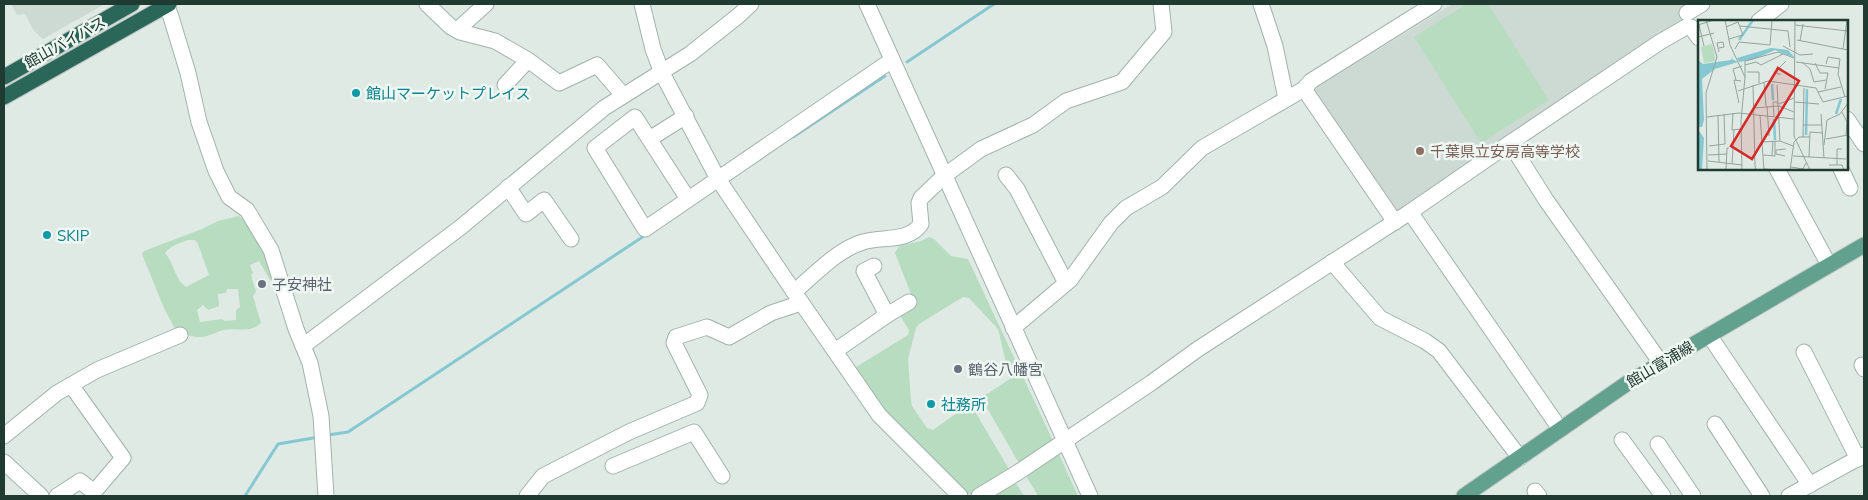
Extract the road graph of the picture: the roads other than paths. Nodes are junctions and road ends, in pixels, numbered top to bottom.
1 (132, 4) edge
2 (167, 4) edge
3 (427, 4) edge
4 (486, 4) edge
5 (642, 4) edge
6 (750, 4) edge
7 (866, 4) edge
8 (1161, 4) edge
9 (1261, 4) edge
10 (1434, 4) edge
11 (1702, 4) edge
12 (1775, 5) edge
13 (1687, 13) dead end
14 (1760, 20) edge
15 (1782, 20) edge
16 (457, 30) junction
17 (1698, 36) edge
18 (528, 60) junction
19 (892, 60) junction
20 (662, 73) junction
21 (4, 76) edge
22 (505, 86) dead end
23 (1304, 89) junction
24 (622, 95) junction
25 (4, 97) edge
26 (1286, 99) junction
27 (686, 116) junction
28 (1849, 126) edge
29 (651, 138) junction
30 (1510, 143) junction
31 (1864, 144) edge
32 (1778, 170) edge
33 (1841, 170) edge
34 (1006, 175) dead end
35 (944, 176) junction
36 (720, 183) junction
37 (508, 188) junction
38 (1850, 188) dead end
39 (688, 199) junction
40 (1410, 212) junction
41 (1395, 222) junction
42 (571, 239) dead end
43 (1864, 245) edge
44 (1332, 262) junction
45 (1829, 265) junction
46 (874, 266) dead end
47 (1066, 283) junction
48 (797, 298) junction
49 (909, 302) dead end
50 (887, 315) junction
51 (1013, 328) junction
52 (180, 335) dead end
53 (1709, 336) junction
54 (304, 346) junction
55 (835, 352) junction
56 (1804, 352) dead end
57 (1661, 363) junction
58 (71, 385) junction
59 (1715, 424) dead end
60 (1560, 429) junction
61 (4, 436) edge
62 (1622, 440) dead end
63 (1064, 441) junction
64 (1658, 444) dead end
65 (1861, 457) edge
66 (1520, 458) junction
67 (4, 462) edge
68 (613, 466) dead end
69 (722, 476) dead end
70 (1810, 484) junction
71 (38, 495) edge
72 (57, 496) edge
73 (326, 496) edge
74 (527, 496) edge
75 (960, 496) edge
76 (979, 496) edge
77 (1090, 496) edge
78 (1464, 496) edge
79 (1663, 496) edge
80 (1693, 496) edge
81 (1762, 496) edge
82 (1789, 496) edge

1 - 21 highway, 館山バイパス
2 - 25 highway, 館山バイパス
2 - 54 street
3 - 16 street
4 - 16 street
5 - 20 street
6 - 20 street
7 - 19 street
8 - 35 street
9 - 26 street
10 - 23 street
11 - 13 street
12 - 14 street
12 - 15 street
16 - 18 street
17 - 30 street
18 - 22 street
18 - 24 street
19 - 35 street
19 - 36 street
20 - 24 street
20 - 27 street
23 - 26 street
23 - 41 street
24 - 37 street
26 - 47 street
27 - 29 street
27 - 36 street
28 - 31 street
29 - 39 street
29 - 39 street
30 - 40 street
30 - 57 street
32 - 45 street
33 - 38 street
34 - 47 street
35 - 48 street
35 - 51 street
36 - 39 street
36 - 48 street
37 - 42 street
37 - 54 street
40 - 41 street
40 - 60 street
41 - 44 street
43 - 45 main road, 館山富浦線
44 - 63 street
44 - 66 street
45 - 53 main road, 館山富浦線
46 - 50 street
47 - 51 street
48 - 55 street
48 - 74 street
49 - 50 street
50 - 55 street
51 - 63 street
52 - 58 street
53 - 57 main road, 館山富浦線
53 - 70 street
54 - 73 street
55 - 75 street
56 - 65 street
57 - 60 main road, 館山富浦線
58 - 61 street
58 - 72 street
59 - 81 street
60 - 66 main road, 館山富浦線
62 - 79 street
63 - 76 street
63 - 77 street
64 - 80 street
65 - 70 street
66 - 78 main road, 館山富浦線
67 - 71 street
68 - 69 street
70 - 82 street

